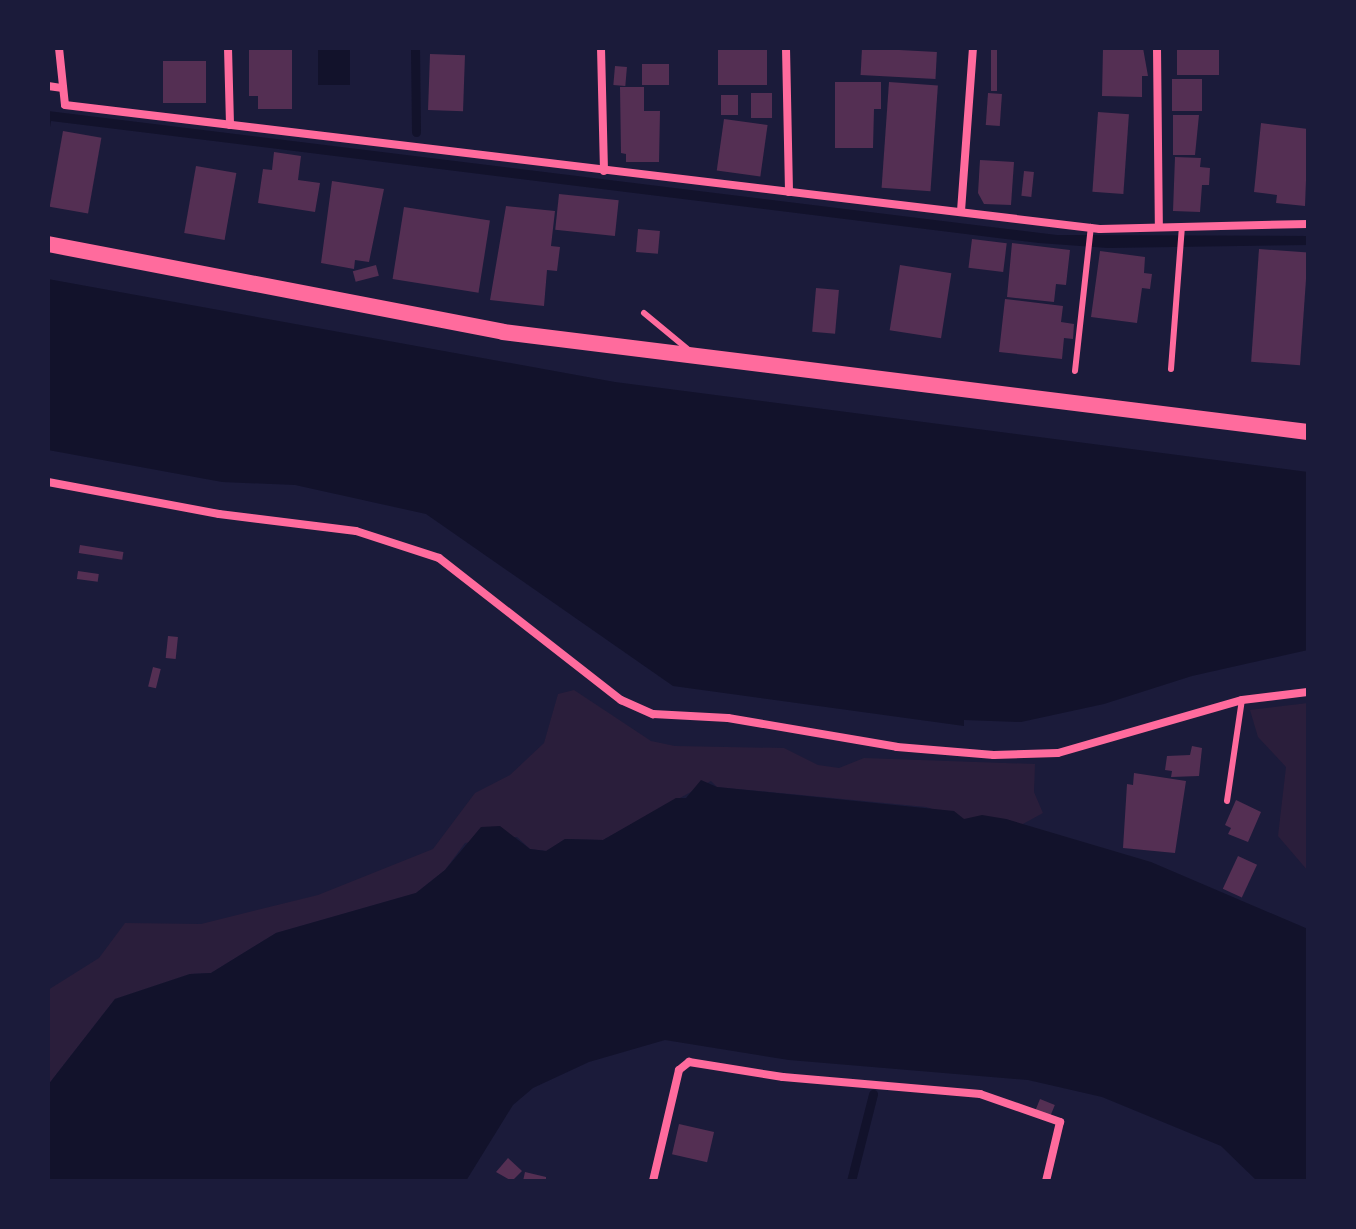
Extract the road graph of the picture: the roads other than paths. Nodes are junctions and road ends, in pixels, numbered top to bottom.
1 (59, 48) edge
2 (228, 48) edge
3 (601, 48) edge
4 (786, 48) edge
5 (973, 48) edge
6 (1157, 48) edge
7 (48, 86) edge
8 (63, 88) junction
9 (230, 125) junction
10 (604, 171) junction
11 (789, 192) junction
12 (961, 211) junction
13 (1308, 224) edge
14 (1159, 227) junction
15 (1091, 230) junction
16 (1182, 230) junction
17 (48, 244) edge
18 (644, 313) dead end
19 (696, 356) junction
20 (1171, 369) dead end
21 (1075, 371) dead end
22 (1308, 432) edge
23 (48, 482) edge
24 (1308, 692) edge
25 (1242, 700) junction
26 (1227, 801) dead end
27 (653, 1181) edge
28 (1046, 1181) edge

1 - 8 street
2 - 9 street
3 - 10 street
4 - 11 street
5 - 12 street
6 - 14 street
7 - 8 street
8 - 9 street
9 - 10 street
10 - 11 street
11 - 12 street
12 - 15 street
13 - 16 street
14 - 15 street
14 - 16 street
15 - 21 lane
16 - 20 lane
17 - 19 main road
18 - 19 lane
19 - 22 main road
23 - 25 street
24 - 25 street
25 - 26 lane
27 - 28 street

